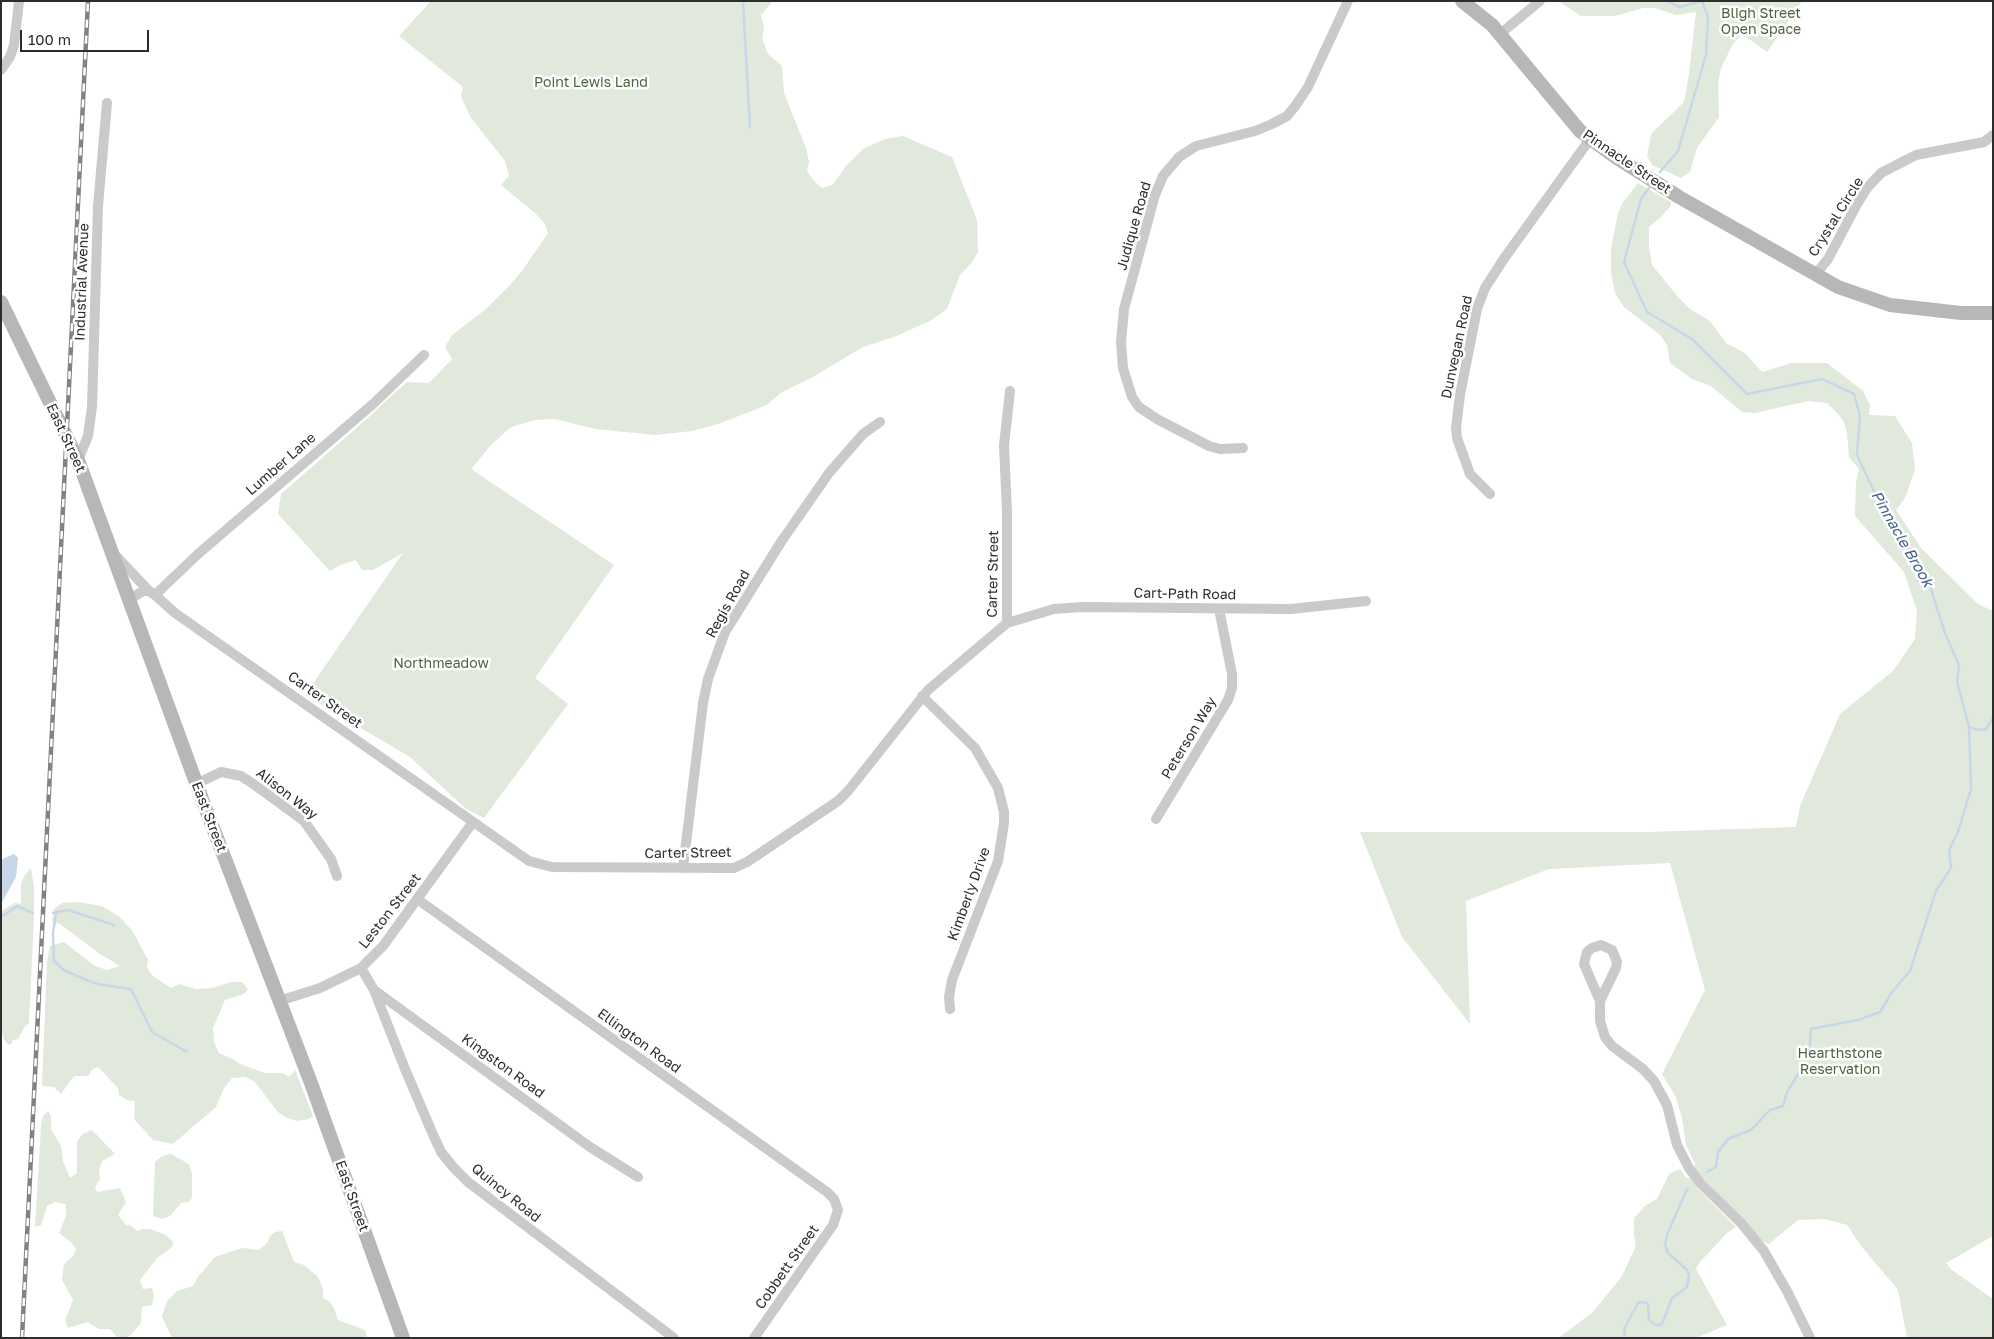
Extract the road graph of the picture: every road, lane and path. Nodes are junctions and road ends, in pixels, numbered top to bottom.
1 (20, 1) edge
2 (1348, 1) edge
3 (1462, 1) edge
4 (1540, 1) edge
5 (1500, 34) junction
6 (1, 70) edge
7 (107, 103) dead end
8 (1993, 135) edge
9 (1590, 139) junction
10 (1815, 274) junction
11 (1, 302) edge
12 (1993, 312) edge
13 (424, 355) dead end
14 (1010, 391) dead end
15 (880, 422) dead end
16 (1243, 448) dead end
17 (78, 460) junction
18 (1490, 494) dead end
19 (111, 551) junction
20 (152, 593) junction
21 (129, 600) junction
22 (1366, 601) dead end
23 (1219, 609) junction
24 (1007, 623) junction
25 (922, 696) junction
26 (196, 784) junction
27 (1156, 819) dead end
28 (473, 822) junction
29 (683, 868) junction
30 (337, 876) dead end
31 (417, 899) junction
32 (361, 968) junction
33 (374, 990) junction
34 (279, 1001) junction
35 (1600, 1001) junction
36 (950, 1009) dead end
37 (638, 1177) dead end
38 (838, 1210) joint
39 (403, 1338) edge
40 (674, 1338) edge
41 (754, 1338) edge
42 (1810, 1338) edge

1 - 6 street
2 - 16 street, Judique Road
3 - 5 main road, Pinnacle Street
4 - 5 street
5 - 9 main road, Pinnacle Street
7 - 17 street, Industrial Avenue
8 - 10 street, Crystal Circle
9 - 10 main road, Pinnacle Street
9 - 18 street, Dunvegan Road
10 - 12 main road, Pinnacle Street
11 - 17 main road, East Street
13 - 20 street, Lumber Lane
14 - 24 street, Carter Street
15 - 29 street, Regis Road
17 - 19 main road, East Street
19 - 20 street, Carter Street
19 - 21 main road, East Street
20 - 21 street
20 - 28 street, Carter Street
21 - 26 main road, East Street
22 - 23 street, Cart-Path Road
23 - 24 street, Cart-Path Road
23 - 27 street, Peterson Way
24 - 25 street, Carter Street
25 - 29 street, Carter Street
25 - 36 street, Kimberly Drive
26 - 30 street, Alison Way
26 - 34 main road, East Street
28 - 29 street, Carter Street
28 - 31 street, Leston Street
31 - 32 street, Leston Street
31 - 38 street, Ellington Road
32 - 33 street, Kingston Road
32 - 34 street, Leston Street
33 - 37 street, Kingston Road
33 - 40 street, Quincy Road
34 - 39 main road, East Street
35 - 35 street
35 - 42 street
38 - 41 street, Cobbett Street

